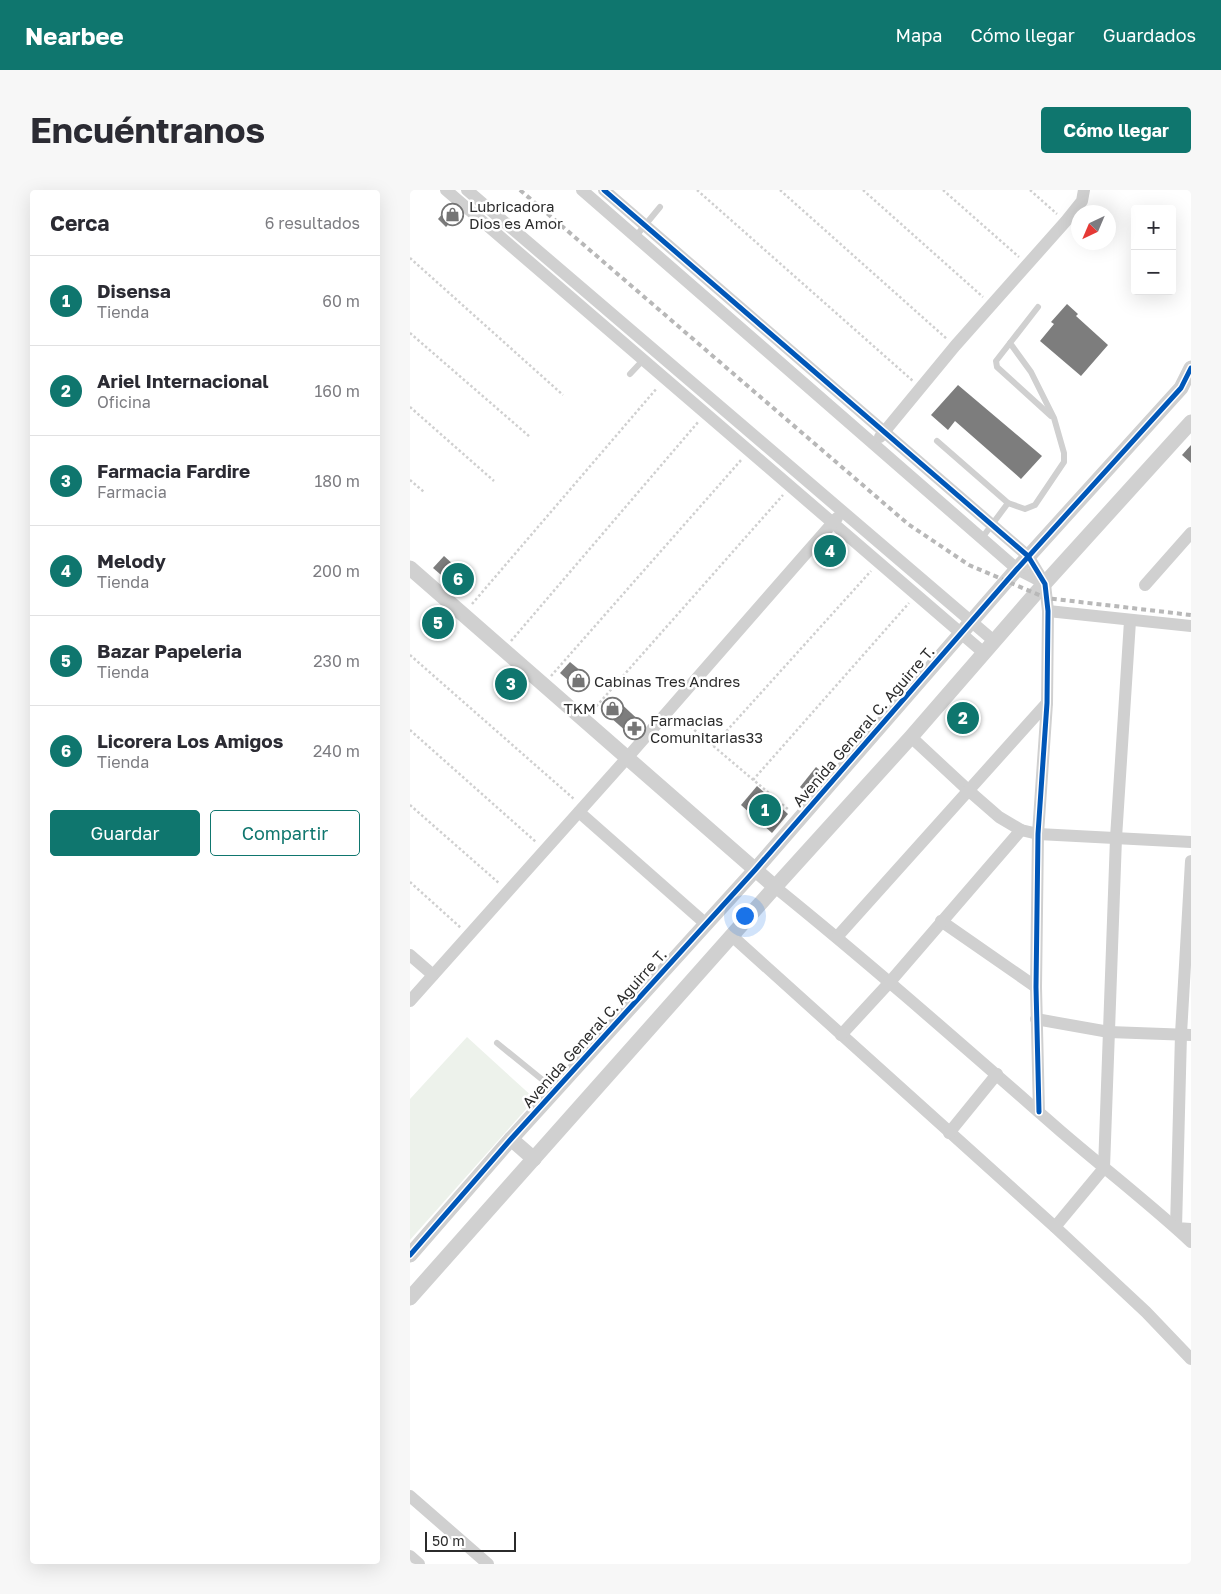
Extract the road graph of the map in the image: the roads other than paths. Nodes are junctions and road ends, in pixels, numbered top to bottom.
1 (446, 190) edge
2 (467, 190) edge
3 (582, 190) edge
4 (604, 190) edge
5 (1084, 190) edge
6 (660, 207) dead end
7 (645, 225) junction
8 (636, 236) junction
9 (1038, 307) dead end
10 (761, 325) junction
11 (751, 337) junction
12 (1010, 343) junction
13 (653, 349) junction
14 (643, 360) junction
15 (1191, 368) edge
16 (630, 374) dead end
17 (1186, 389) edge
18 (1054, 418) junction
19 (1191, 422) edge
20 (884, 432) junction
21 (937, 441) dead end
22 (874, 444) junction
23 (1008, 503) junction
24 (844, 511) junction
25 (833, 523) junction
26 (992, 525) junction
27 (1191, 533) edge
28 (982, 538) junction
29 (1028, 556) junction
30 (410, 568) edge
31 (1017, 569) junction
32 (1046, 584) junction
33 (1145, 585) dead end
34 (1048, 611) junction
35 (1130, 620) junction
36 (971, 622) junction
37 (1191, 626) edge
38 (961, 634) junction
39 (994, 641) junction
40 (984, 653) junction
41 (1047, 703) junction
42 (911, 737) junction
43 (627, 758) junction
44 (968, 790) junction
45 (581, 810) junction
46 (1021, 830) junction
47 (1038, 834) junction
48 (1116, 838) junction
49 (1191, 842) edge
50 (1191, 861) edge
51 (755, 870) junction
52 (775, 887) junction
53 (941, 921) junction
54 (706, 924) junction
55 (732, 936) junction
56 (837, 938) junction
57 (410, 955) edge
58 (433, 975) junction
59 (889, 983) junction
60 (1036, 987) junction
61 (410, 1002) edge
62 (1036, 1019) junction
63 (1109, 1032) junction
64 (1186, 1034) edge
65 (841, 1035) junction
66 (497, 1043) dead end
67 (997, 1074) junction
68 (555, 1090) junction
69 (1039, 1112) junction
70 (949, 1133) junction
71 (510, 1139) junction
72 (534, 1159) junction
73 (1104, 1168) junction
74 (1055, 1227) junction
75 (1176, 1228) junction
76 (1191, 1229) edge
77 (1191, 1242) edge
78 (410, 1255) edge
79 (410, 1298) edge
80 (1191, 1359) edge
81 (410, 1496) edge
82 (410, 1556) edge
83 (419, 1564) edge
84 (488, 1564) edge

1 - 14 street
2 - 13 street
3 - 8 street
4 - 7 street
5 - 20 street
6 - 7 lane
7 - 8 lane
7 - 10 street
8 - 11 street
9 - 12 lane
10 - 11 street
10 - 20 street
11 - 22 street
12 - 18 lane
12 - 18 lane
13 - 14 lane
13 - 24 street
14 - 16 lane
14 - 25 street
15 - 17 street, Avenida General C. Aguirre T.
17 - 29 street, Avenida General C. Aguirre T.
18 - 23 lane
19 - 32 street
20 - 22 street
20 - 26 street
21 - 23 lane
22 - 28 street
23 - 26 lane
24 - 25 street
24 - 36 street
25 - 38 street
25 - 43 street
26 - 28 lane
26 - 29 street
27 - 33 street
28 - 31 street
29 - 31 street, Avenida General C. Aguirre T.
29 - 32 street
30 - 43 street
31 - 32 street
31 - 36 street, Avenida General C. Aguirre T.
32 - 34 street
32 - 39 street
34 - 35 street
34 - 41 street
35 - 37 street
35 - 48 street
36 - 38 street, Avenida General C. Aguirre T.
36 - 39 street
38 - 40 street
38 - 51 street, Avenida General C. Aguirre T.
39 - 40 street
40 - 42 street
41 - 44 street
41 - 47 street
42 - 44 street
42 - 52 street
43 - 45 street
43 - 51 street
44 - 46 street
44 - 56 street
45 - 54 street
45 - 58 street
46 - 47 street
46 - 53 street
47 - 48 street
47 - 60 street
48 - 49 street
48 - 63 street
50 - 64 street
51 - 52 street
51 - 54 street, Avenida General C. Aguirre T.
52 - 55 street
52 - 56 street
53 - 59 street
53 - 60 street
54 - 68 street, Avenida General C. Aguirre T.
55 - 65 street
55 - 72 street
56 - 59 street
57 - 58 street
58 - 61 street
59 - 65 street
59 - 67 street
60 - 62 street
62 - 63 street
62 - 69 street
63 - 64 street
63 - 73 street
64 - 75 street
65 - 70 street
66 - 68 lane
67 - 69 street
67 - 70 street
68 - 71 street, Avenida General C. Aguirre T.
69 - 73 street
70 - 74 street
71 - 72 street
71 - 78 street, Avenida General C. Aguirre T.
72 - 79 street
73 - 74 street
73 - 75 street
74 - 80 street
75 - 76 street
75 - 77 street
81 - 84 street
82 - 83 street

